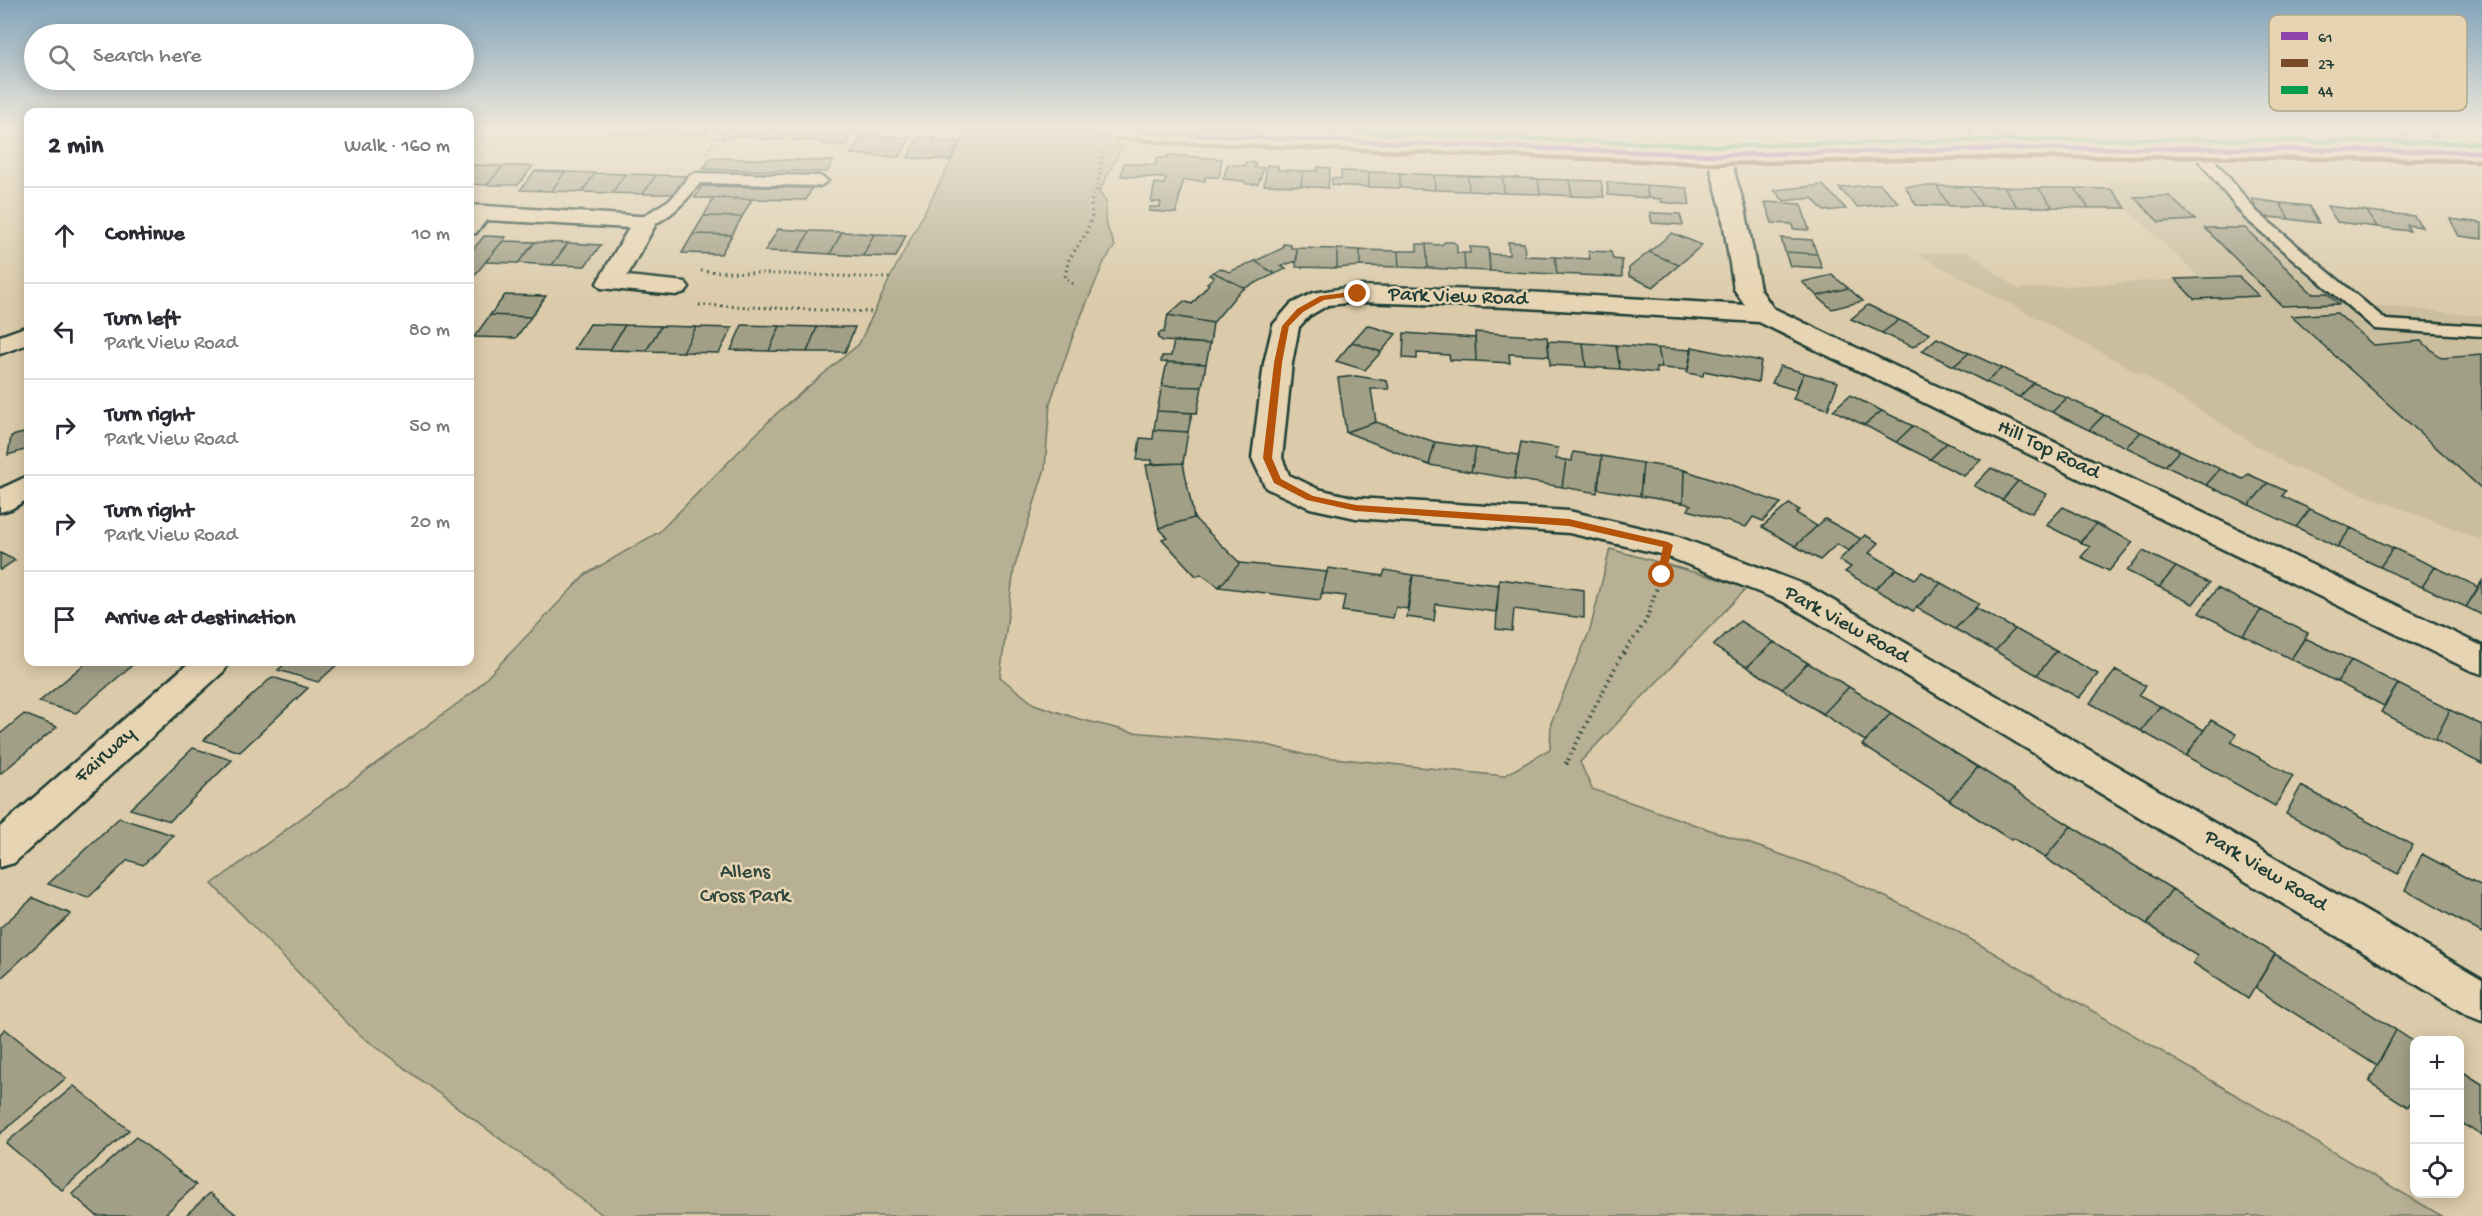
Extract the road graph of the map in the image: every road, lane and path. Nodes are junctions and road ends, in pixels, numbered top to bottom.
1 (690, 186) edge
2 (1098, 186) edge
3 (1727, 186) edge
4 (2227, 186) edge
5 (474, 218) edge
6 (645, 222) junction
7 (695, 271) dead end
8 (890, 278) dead end
9 (1073, 284) dead end
10 (676, 286) dead end
11 (699, 305) dead end
12 (872, 312) dead end
13 (1764, 315) junction
14 (2482, 331) edge
15 (24, 336) edge
16 (0, 346) edge
17 (24, 488) edge
18 (0, 502) edge
19 (1668, 545) junction
20 (2482, 661) edge
21 (208, 666) edge
22 (1566, 764) dead end
23 (0, 851) edge
24 (2482, 1001) edge

1 - 6 lane
2 - 9 path
3 - 13 street
4 - 14 lane
5 - 6 street
6 - 10 street
7 - 8 path
11 - 12 path
13 - 19 street, Park View Road
13 - 20 street, Hill Top Road
15 - 16 street
17 - 18 street
19 - 22 path
19 - 24 street, Park View Road
21 - 23 street, Fairway

